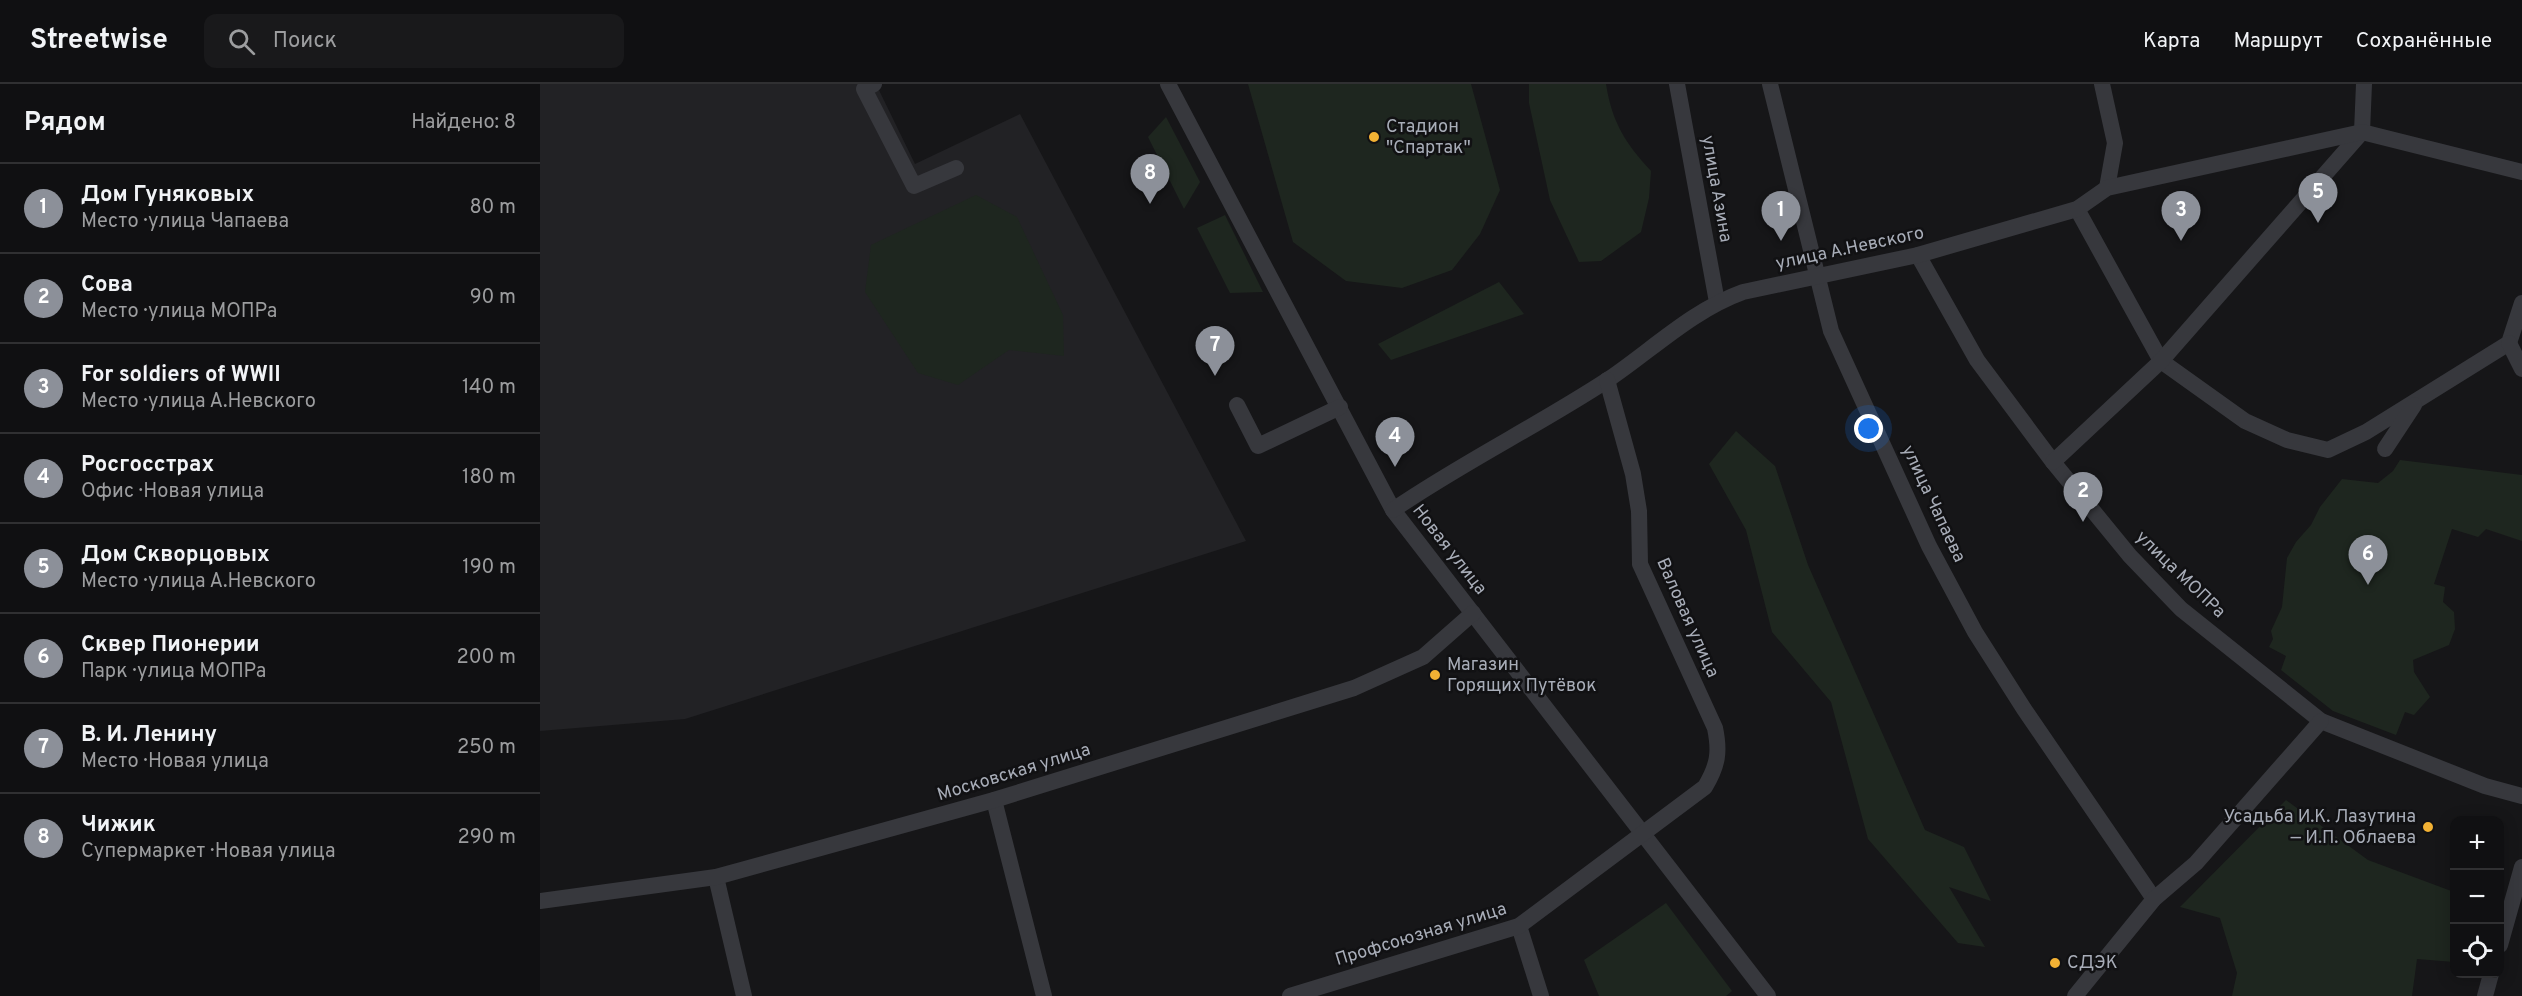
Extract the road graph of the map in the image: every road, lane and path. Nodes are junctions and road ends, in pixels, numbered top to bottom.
1 (874, 84) edge
2 (1168, 84) edge
3 (1677, 84) edge
4 (1770, 84) edge
5 (2102, 84) edge
6 (2364, 84) edge
7 (2362, 132) junction
8 (956, 168) dead end
9 (2522, 172) edge
10 (2107, 188) junction
11 (2077, 209) junction
12 (1918, 255) junction
13 (1816, 276) junction
14 (1717, 302) junction
15 (2522, 303) edge
16 (2509, 343) junction
17 (2161, 361) junction
18 (2522, 369) edge
19 (1607, 380) junction
20 (2416, 402) junction
21 (1237, 405) dead end
22 (1340, 407) junction
23 (2385, 449) dead end
24 (2053, 462) junction
25 (1393, 510) junction
26 (1473, 613) junction
27 (2321, 721) junction
28 (2522, 796) edge
29 (994, 800) junction
30 (1643, 833) junction
31 (2522, 867) edge
32 (716, 877) junction
33 (2154, 899) junction
34 (540, 901) edge
35 (1519, 926) junction
36 (2504, 928) edge
37 (2490, 978) edge
38 (744, 996) edge
39 (1044, 996) edge
40 (1290, 996) edge
41 (1541, 996) edge
42 (1768, 996) edge
43 (2075, 996) edge
44 (2485, 996) edge

1 - 8 street
2 - 22 street, Новая улица
3 - 14 street, улица Азина
4 - 13 street, улица Чапаева
5 - 10 street
6 - 7 street
7 - 9 street, улица А.Невского
7 - 10 street, улица А.Невского
7 - 17 street
10 - 11 street, улица А.Невского
11 - 12 street, улица А.Невского
11 - 17 street
12 - 13 street, улица А.Невского
12 - 24 street, улица МОПРа
13 - 14 street, улица А.Невского
13 - 33 street, улица Чапаева
14 - 19 street, улица А.Невского
15 - 16 street
16 - 18 street
16 - 20 street
17 - 20 street
17 - 24 street
19 - 25 street, улица А.Невского
19 - 30 street, Валовая улица
20 - 23 street
21 - 22 street
22 - 25 street, Новая улица
24 - 27 street, улица МОПРа
25 - 26 street, Новая улица
26 - 29 street, Московская улица
26 - 30 street, Новая улица
27 - 28 street, улица МОПРа
27 - 33 street
29 - 32 street, Московская улица
29 - 39 street
30 - 35 street, Профсоюзная улица
30 - 42 street, Новая улица
31 - 36 street
32 - 34 street, Московская улица
32 - 38 street
33 - 43 street
35 - 40 street, Профсоюзная улица
35 - 41 street
37 - 44 street

